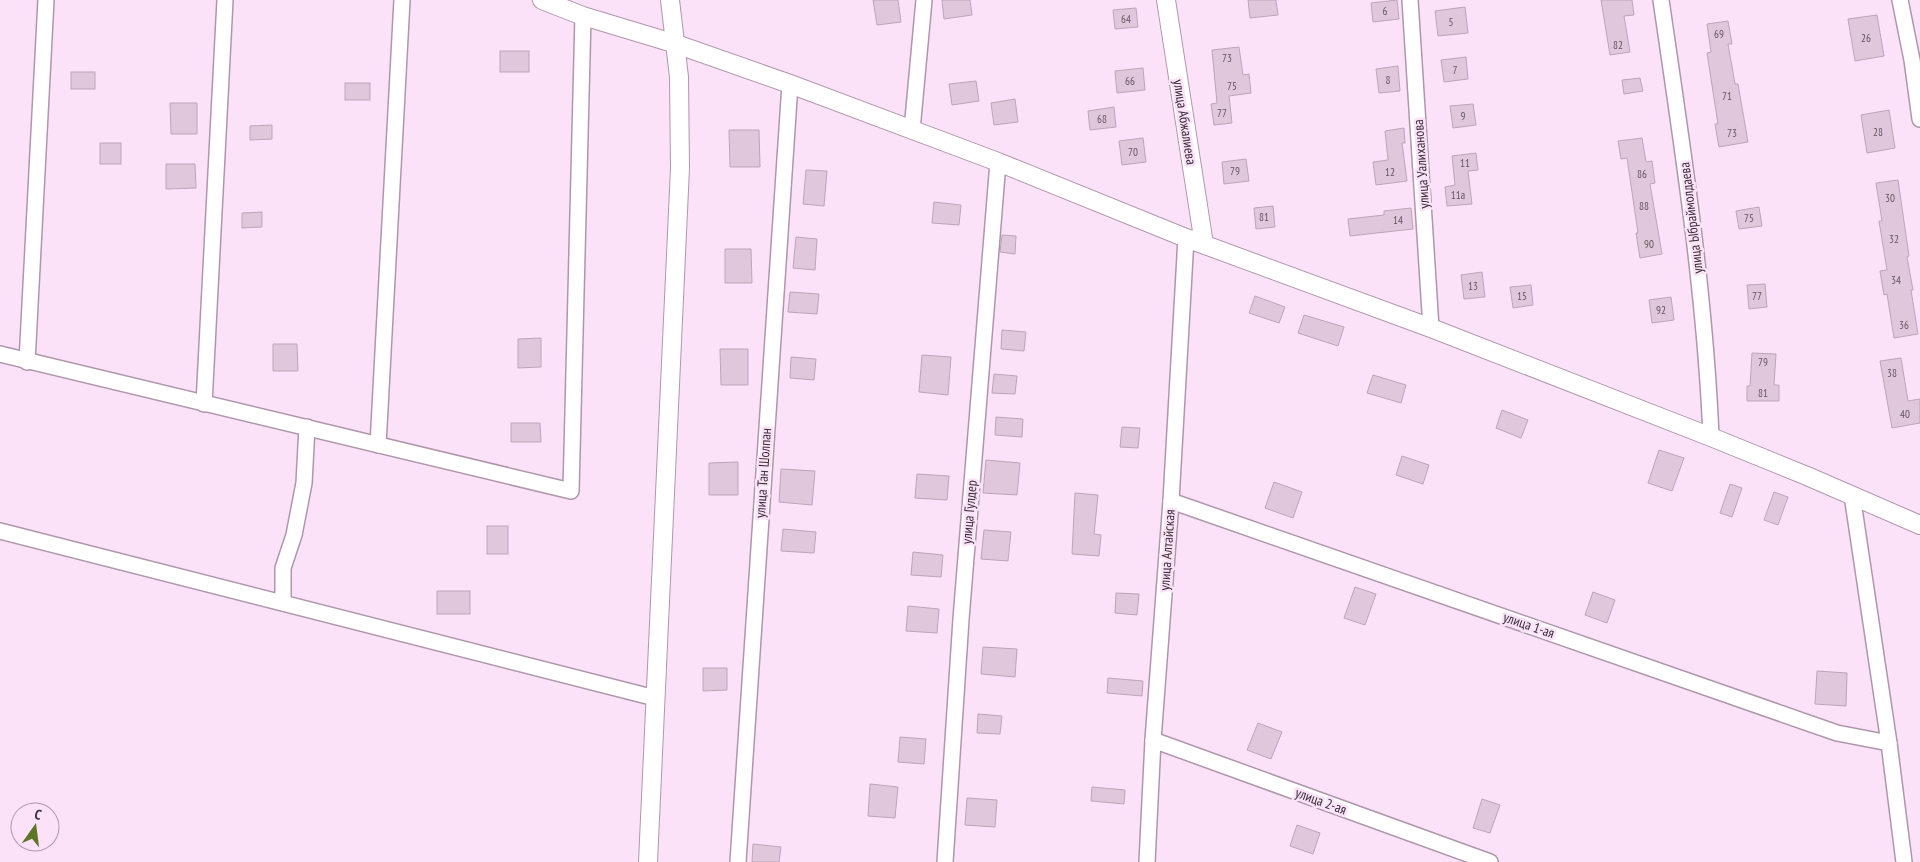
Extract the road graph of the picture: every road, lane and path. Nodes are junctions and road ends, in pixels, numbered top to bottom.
1 (46, 0) edge
2 (225, 0) edge
3 (402, 0) edge
4 (542, 0) edge
5 (670, 0) edge
6 (924, 0) edge
7 (1166, 0) edge
8 (1410, 0) edge
9 (1661, 0) edge
10 (1900, 0) edge
11 (584, 16) junction
12 (676, 44) junction
13 (790, 84) junction
14 (1920, 119) edge
15 (912, 130) junction
16 (998, 162) junction
17 (1186, 238) junction
18 (1204, 244) junction
19 (1431, 328) junction
20 (0, 354) edge
21 (27, 362) junction
22 (204, 404) junction
23 (307, 427) junction
24 (1711, 437) junction
25 (378, 445) junction
26 (1852, 495) junction
27 (1171, 501) junction
28 (1920, 525) edge
29 (0, 531) edge
30 (283, 603) junction
31 (655, 698) junction
32 (1153, 740) junction
33 (1889, 743) junction
34 (648, 862) edge
35 (738, 862) edge
36 (945, 862) edge
37 (1147, 862) edge
38 (1490, 862) edge
39 (1904, 862) edge

1 - 21 street
2 - 22 street
3 - 25 street
4 - 11 street
5 - 12 street
6 - 15 street
7 - 18 street, улица Абжалиева
8 - 19 street, улица Уалиханова
9 - 24 street, улица Ыбраймолдаева
10 - 14 street
11 - 12 street
11 - 25 street
12 - 13 street
12 - 31 street
13 - 15 street
13 - 35 street, улица Тан Шолпан
15 - 16 street
16 - 17 street
16 - 36 street, улица Гулдер
17 - 18 street
17 - 27 street, улица Алтайская
18 - 19 street
19 - 24 street
20 - 21 street
21 - 22 street
22 - 23 street
23 - 25 street
23 - 30 street
24 - 26 street
26 - 28 street
26 - 33 street
27 - 32 street, улица Алтайская
27 - 33 street, улица 1-ая
29 - 30 street
30 - 31 street
31 - 34 street
32 - 37 street, улица Алтайская
32 - 38 street, улица 2-ая
33 - 39 street

